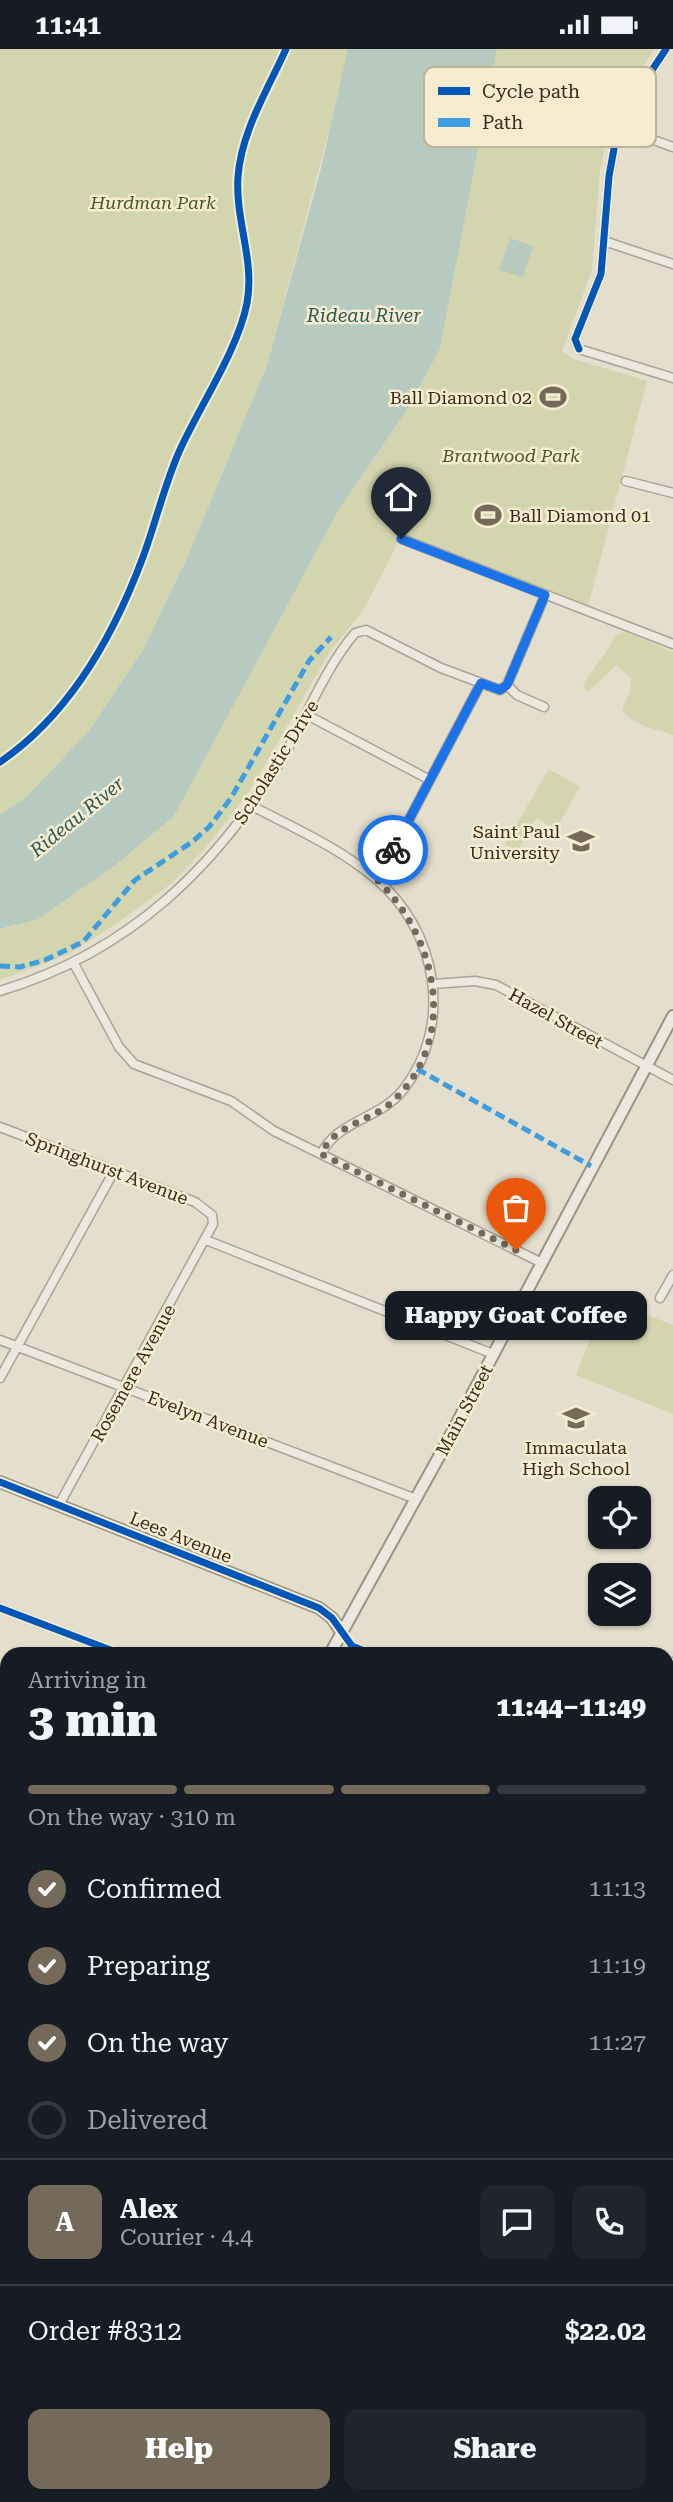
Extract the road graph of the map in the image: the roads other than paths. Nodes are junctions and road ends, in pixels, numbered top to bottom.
1 (666, 49) edge
2 (654, 67) edge
3 (656, 141) edge
4 (614, 147) edge
5 (673, 147) edge
6 (604, 241) junction
7 (673, 264) edge
8 (673, 378) edge
9 (626, 481) dead end
10 (673, 493) edge
11 (401, 539) dead end
12 (545, 595) junction
13 (673, 644) edge
14 (481, 683) junction
15 (507, 685) junction
16 (544, 707) dead end
17 (307, 715) junction
18 (430, 780) junction
19 (252, 806) junction
20 (375, 878) junction
21 (73, 962) junction
22 (433, 984) junction
23 (0, 991) edge
24 (673, 1016) edge
25 (645, 1065) junction
26 (673, 1080) edge
27 (1, 1129) edge
28 (321, 1154) junction
29 (113, 1173) junction
30 (206, 1240) junction
31 (542, 1263) junction
32 (673, 1275) edge
33 (660, 1298) dead end
34 (0, 1340) edge
35 (16, 1347) junction
36 (494, 1354) junction
37 (0, 1378) edge
38 (125, 1387) junction
39 (0, 1482) edge
40 (416, 1499) junction
41 (59, 1505) junction
42 (0, 1608) edge
43 (342, 1633) junction
44 (103, 1647) edge
45 (334, 1647) edge
46 (354, 1647) edge

1 - 2 street
3 - 5 street
4 - 6 street
6 - 7 street
6 - 8 street
9 - 10 street
11 - 12 street
12 - 13 street
12 - 15 street
14 - 15 street
14 - 17 street, Scholastic Drive
14 - 18 street
15 - 16 street
17 - 18 street
17 - 19 street, Scholastic Drive
18 - 20 street
19 - 20 street
19 - 21 street, Scholastic Drive
20 - 22 street
21 - 23 street, Scholastic Drive
21 - 28 street
22 - 25 street, Hazel Street
22 - 28 street
24 - 25 main road, Main Street
25 - 26 street, Hazel Street
25 - 31 main road, Main Street
27 - 29 street, Springhurst Avenue
28 - 31 street
29 - 30 street, Springhurst Avenue
29 - 35 street
30 - 36 street
30 - 38 street, Rosemere Avenue
31 - 36 main road, Main Street
32 - 33 street
34 - 35 street, Evelyn Avenue
35 - 37 street
35 - 38 street, Evelyn Avenue
36 - 40 main road, Main Street
38 - 40 street, Evelyn Avenue
38 - 41 street, Rosemere Avenue
39 - 41 main road, Lees Avenue
40 - 43 main road, Main Street
41 - 43 main road, Lees Avenue
42 - 44 street
43 - 45 main road, Main Street
43 - 46 street

